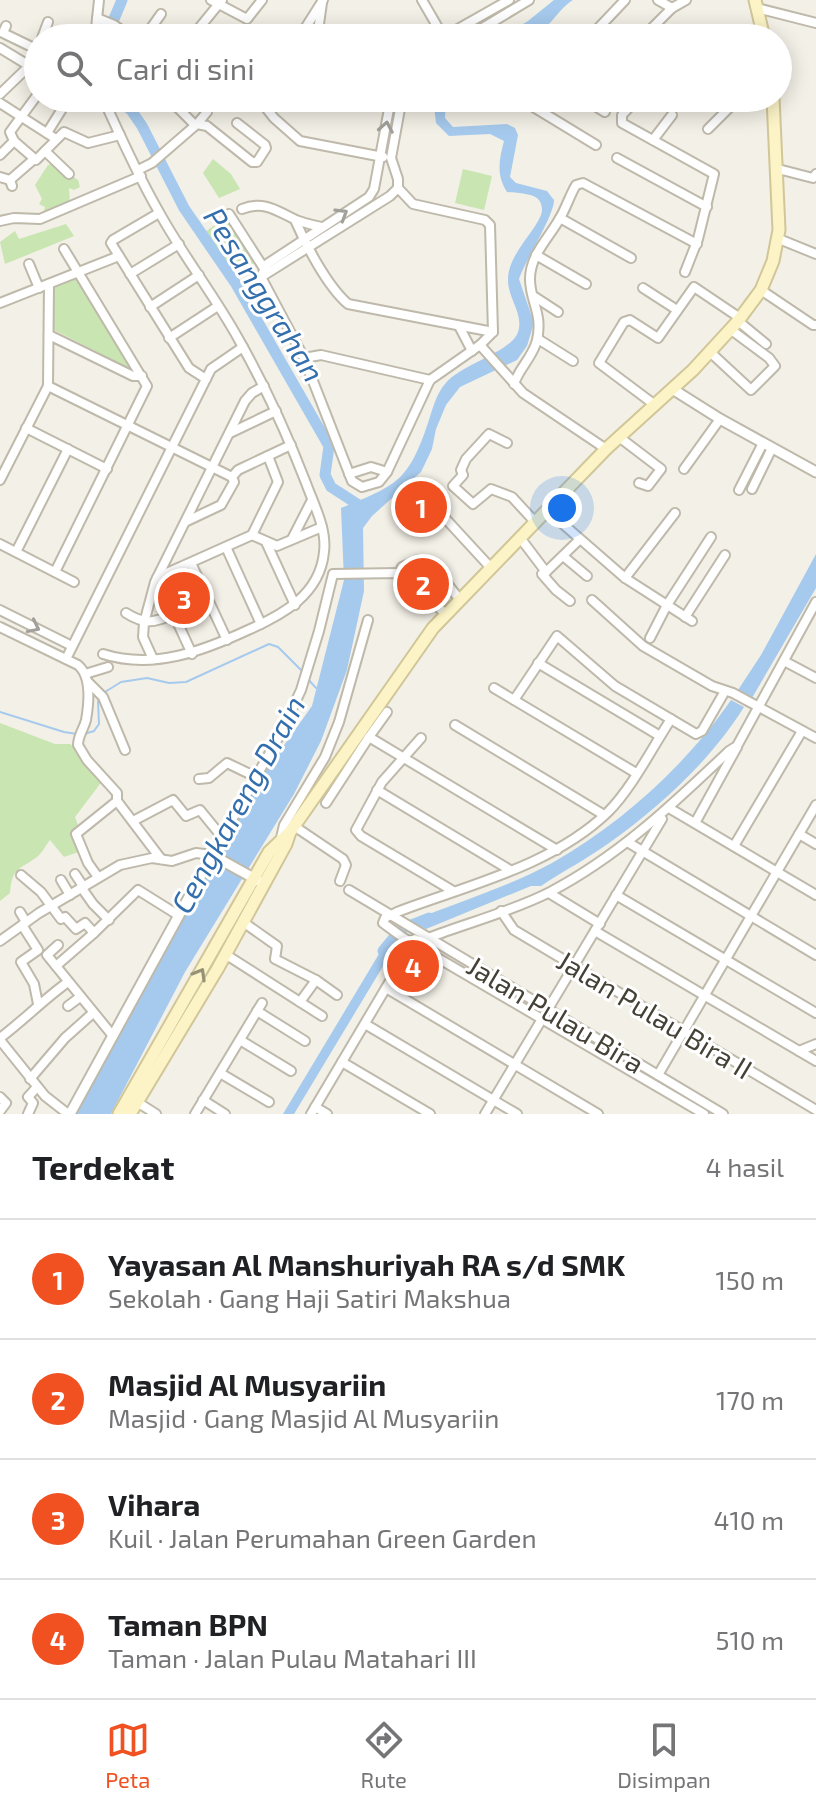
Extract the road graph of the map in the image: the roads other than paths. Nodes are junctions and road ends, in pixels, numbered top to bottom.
1 (99, 0) edge
2 (262, 0) edge
3 (422, 0) edge
4 (509, 0) edge
5 (529, 0) edge
6 (625, 0) edge
7 (658, 0) edge
8 (686, 0) edge
9 (323, 1) edge
10 (217, 2) edge
11 (500, 3) edge
12 (756, 4) edge
13 (672, 8) junction
14 (161, 14) dead end
15 (505, 15) junction
16 (100, 18) junction
17 (816, 23) edge
18 (98, 24) edge
19 (112, 24) edge
20 (154, 24) edge
21 (201, 24) edge
22 (308, 24) edge
23 (319, 24) edge
24 (435, 24) edge
25 (466, 24) edge
26 (490, 24) edge
27 (602, 24) edge
28 (656, 24) edge
29 (761, 24) edge
30 (6, 26) dead end
31 (24, 42) edge
32 (0, 48) edge
33 (24, 63) edge
34 (24, 70) edge
35 (0, 94) edge
36 (0, 103) edge
37 (24, 112) edge
38 (60, 112) edge
39 (109, 112) edge
40 (183, 112) edge
41 (207, 112) dead end
42 (270, 112) edge
43 (393, 112) edge
44 (396, 112) edge
45 (547, 112) edge
46 (627, 112) edge
47 (725, 112) edge
48 (774, 112) edge
49 (22, 115) junction
50 (672, 115) dead end
51 (237, 123) dead end
52 (196, 125) junction
53 (708, 129) dead end
54 (47, 133) junction
55 (120, 135) junction
56 (56, 139) junction
57 (653, 140) junction
58 (14, 141) junction
59 (596, 145) dead end
60 (45, 151) junction
61 (0, 155) edge
62 (380, 157) junction
63 (391, 158) junction
64 (617, 158) dead end
65 (33, 160) junction
66 (778, 169) junction
67 (139, 173) junction
68 (69, 174) dead end
69 (816, 174) edge
70 (0, 177) edge
71 (398, 188) junction
72 (372, 201) junction
73 (707, 207) junction
74 (242, 209) dead end
75 (159, 213) junction
76 (229, 214) dead end
77 (560, 218) junction
78 (295, 220) junction
79 (0, 221) edge
80 (321, 227) junction
81 (779, 239) junction
82 (179, 244) junction
83 (306, 244) junction
84 (697, 244) junction
85 (64, 249) dead end
86 (816, 254) edge
87 (536, 255) junction
88 (119, 256) junction
89 (631, 258) dead end
90 (29, 264) dead end
91 (78, 272) junction
92 (685, 272) dead end
93 (264, 273) junction
94 (130, 274) junction
95 (199, 275) junction
96 (49, 284) junction
97 (586, 284) dead end
98 (39, 288) junction
99 (643, 288) dead end
100 (761, 290) junction
101 (533, 296) junction
102 (0, 303) edge
103 (218, 306) junction
104 (150, 307) junction
105 (677, 310) junction
106 (558, 312) dead end
107 (736, 323) junction
108 (816, 325) edge
109 (459, 326) junction
110 (493, 332) junction
111 (49, 335) junction
112 (169, 338) junction
113 (538, 339) junction
114 (766, 344) dead end
115 (243, 347) junction
116 (483, 349) junction
117 (472, 351) junction
118 (710, 352) junction
119 (304, 358) junction
120 (573, 361) dead end
121 (142, 376) junction
122 (206, 379) junction
123 (430, 380) junction
124 (514, 384) junction
125 (48, 386) junction
126 (264, 386) junction
127 (674, 390) junction
128 (655, 405) junction
129 (276, 411) junction
130 (720, 419) junction
131 (128, 426) junction
132 (26, 428) junction
133 (229, 433) junction
134 (619, 437) junction
135 (507, 443) dead end
136 (291, 445) junction
137 (767, 445) junction
138 (171, 448) junction
139 (68, 449) junction
140 (606, 449) junction
141 (268, 456) junction
142 (212, 468) junction
143 (107, 469) junction
144 (684, 469) dead end
145 (387, 472) junction
146 (816, 472) edge
147 (349, 474) junction
148 (232, 477) junction
149 (0, 480) edge
150 (639, 483) dead end
151 (752, 489) dead end
152 (739, 490) dead end
153 (312, 500) junction
154 (548, 511) junction
155 (675, 513) dead end
156 (444, 517) dead end
157 (185, 522) junction
158 (536, 523) junction
159 (322, 527) junction
160 (252, 535) junction
161 (711, 537) dead end
162 (521, 539) junction
163 (291, 540) junction
164 (579, 540) junction
165 (266, 542) junction
166 (0, 544) edge
167 (226, 547) junction
168 (16, 552) junction
169 (725, 555) dead end
170 (563, 556) junction
171 (191, 563) junction
172 (491, 568) junction
173 (55, 572) junction
174 (546, 572) junction
175 (399, 573) junction
176 (587, 576) dead end
177 (157, 578) junction
178 (625, 578) junction
179 (74, 582) dead end
180 (460, 600) junction
181 (592, 600) dead end
182 (570, 601) dead end
183 (816, 602) edge
184 (295, 605) junction
185 (667, 605) junction
186 (0, 610) edge
187 (126, 613) dead end
188 (174, 614) junction
189 (446, 614) junction
190 (368, 620) dead end
191 (805, 622) junction
192 (144, 623) junction
193 (261, 624) junction
194 (0, 627) edge
195 (816, 628) edge
196 (650, 638) dead end
197 (227, 640) junction
198 (72, 646) junction
199 (103, 654) dead end
200 (192, 654) junction
201 (66, 659) junction
202 (153, 659) junction
203 (784, 661) junction
204 (538, 663) junction
205 (108, 667) dead end
206 (86, 678) junction
207 (816, 678) edge
208 (494, 688) dead end
209 (730, 692) junction
210 (514, 700) junction
211 (756, 706) junction
212 (387, 712) dead end
213 (671, 719) junction
214 (455, 725) dead end
215 (802, 731) junction
216 (660, 736) junction
217 (369, 737) junction
218 (421, 738) dead end
219 (816, 738) edge
220 (737, 746) junction
221 (125, 750) dead end
222 (402, 757) junction
223 (636, 773) junction
224 (256, 777) junction
225 (199, 779) dead end
226 (377, 790) junction
227 (117, 801) junction
228 (326, 803) dead end
229 (816, 805) edge
230 (668, 810) junction
231 (604, 815) junction
232 (133, 821) junction
233 (695, 823) junction
234 (289, 832) junction
235 (799, 834) junction
236 (222, 837) junction
237 (629, 843) junction
238 (816, 844) edge
239 (734, 846) junction
240 (557, 850) junction
241 (642, 851) junction
242 (213, 856) junction
243 (161, 859) junction
244 (510, 870) junction
245 (777, 872) junction
246 (75, 874) dead end
247 (21, 875) dead end
248 (98, 877) junction
249 (255, 879) junction
250 (61, 880) dead end
251 (340, 881) dead end
252 (82, 887) junction
253 (349, 890) dead end
254 (453, 891) junction
255 (549, 893) junction
256 (70, 895) junction
257 (616, 895) junction
258 (816, 895) edge
259 (51, 906) junction
260 (501, 911) junction
261 (20, 912) dead end
262 (178, 915) junction
263 (393, 917) junction
264 (751, 917) junction
265 (109, 920) junction
266 (243, 922) junction
267 (24, 924) junction
268 (598, 927) junction
269 (414, 930) junction
270 (94, 933) junction
271 (428, 938) junction
272 (0, 941) edge
273 (58, 945) dead end
274 (416, 946) junction
275 (38, 950) junction
276 (225, 954) junction
277 (47, 955) junction
278 (816, 955) edge
279 (726, 960) junction
280 (56, 966) junction
281 (574, 967) junction
282 (316, 980) junction
283 (68, 982) junction
284 (386, 988) junction
285 (337, 995) dead end
286 (705, 995) junction
287 (80, 997) junction
288 (300, 1002) junction
289 (38, 1004) junction
290 (68, 1006) dead end
291 (549, 1010) junction
292 (93, 1013) junction
293 (816, 1013) edge
294 (322, 1016) dead end
295 (541, 1019) junction
296 (365, 1024) junction
297 (683, 1032) junction
298 (113, 1036) junction
299 (0, 1039) edge
300 (240, 1040) junction
301 (305, 1041) dead end
302 (816, 1044) edge
303 (799, 1051) junction
304 (816, 1061) edge
305 (342, 1062) junction
306 (514, 1065) junction
307 (291, 1071) dead end
308 (220, 1073) junction
309 (658, 1075) junction
310 (30, 1079) junction
311 (37, 1087) junction
312 (0, 1097) edge
313 (203, 1100) junction
314 (493, 1100) junction
315 (137, 1102) junction
316 (269, 1102) dead end
317 (693, 1107) edge
318 (313, 1110) edge
319 (816, 1110) edge
320 (0, 1111) edge
321 (153, 1113) edge
322 (28, 1114) edge
323 (69, 1114) edge
324 (119, 1114) edge
325 (130, 1114) edge
326 (195, 1114) edge
327 (225, 1114) edge
328 (327, 1114) edge
329 (430, 1114) edge
330 (485, 1114) edge
331 (517, 1114) edge
332 (598, 1114) edge
333 (704, 1114) edge
334 (723, 1114) edge

1 - 16 street
2 - 10 street
3 - 24 street
4 - 11 street
5 - 15 street
6 - 27 street
7 - 13 street
8 - 13 street
9 - 22 street
9 - 23 street
10 - 21 street
11 - 15 street
11 - 25 street
12 - 17 street
12 - 29 main road
13 - 28 street
14 - 20 street
15 - 26 street
16 - 18 street
16 - 19 street
30 - 31 street
32 - 33 street
34 - 35 street
36 - 49 street
37 - 49 street
38 - 54 street
39 - 55 street
40 - 52 street
41 - 52 street
42 - 62 street
62 -> 43 street
44 - 63 street
45 - 59 street
46 - 57 street
47 - 53 street
48 - 66 main road
49 - 54 street
49 - 58 street
50 - 57 street
51 - 52 street
52 - 67 street
54 - 56 street
55 - 56 street
55 - 67 street
56 - 60 street
57 - 73 street
58 - 61 street
58 - 65 street
60 - 65 street
60 - 68 street
62 - 63 street
62 - 72 street
63 - 71 street
64 - 73 street
65 - 70 street
66 - 69 street
66 - 81 main road
67 - 75 street
67 - 79 street
71 - 72 street
71 - 110 street
80 -> 72 street
72 - 83 street
73 - 84 street
74 - 78 street
75 - 82 street
75 - 88 street
76 - 93 street
77 - 84 street
77 - 87 street
77 - 89 street
78 - 80 street
78 - 83 street
80 - 83 street
81 - 86 street
81 - 100 main road
82 - 94 street
82 - 95 street
83 - 93 street
83 - 109 street
84 - 92 street
85 - 91 street
87 - 97 street
87 - 101 street
88 - 91 street
88 - 94 street
90 - 98 street
91 - 96 street
91 - 121 street
93 - 119 street
94 - 104 street
95 - 103 street
95 - 104 street
96 - 98 street
96 - 111 street
98 - 102 street
99 - 105 street
100 - 107 main road
100 - 108 street
101 - 106 street
101 - 113 street
103 - 112 street
103 - 115 street
104 - 112 street
105 - 107 street
105 - 128 street
107 - 114 street
107 - 118 main road
107 - 118 street
109 - 110 street
109 - 117 street
110 - 116 street
111 - 121 street
111 - 125 street
112 - 122 street
113 - 120 street
113 - 124 street
115 - 122 street
115 - 126 street
116 - 117 street
116 - 124 street
117 - 123 street
118 - 127 main road
119 - 123 street
119 - 147 street
121 - 131 street
122 - 138 street
123 - 145 street
124 - 140 street
125 - 131 street
125 - 132 street
126 - 129 street
126 - 133 street
127 - 128 main road
127 - 130 street
128 - 134 main road
129 - 133 street
129 - 136 street
130 - 137 street
130 - 144 street
131 - 138 street
131 - 143 street
132 - 139 street
132 - 149 street
133 - 142 street
134 - 140 main road
134 - 150 street
135 - 158 street
136 - 141 street
136 - 153 street
137 - 146 street
137 - 151 street
137 - 152 street
138 - 142 street
138 - 198 street
139 - 143 street
139 - 168 street
140 - 154 main road
141 - 148 street
141 - 160 street
142 - 148 street
142 - 157 street
143 - 173 street
145 - 147 street
145 - 147 street
148 - 157 street
153 - 159 street
153 - 163 street
154 - 158 main road
154 - 164 street
155 - 178 street
156 - 172 street
157 - 177 street
158 - 162 main road
159 - 163 street
159 - 184 street
160 - 165 street
160 - 167 street
161 - 185 street
162 - 172 main road
162 - 174 street
163 - 165 street
164 - 170 street
164 - 178 street
165 - 184 street
166 - 168 street
167 - 171 street
167 - 193 street
168 - 173 street
169 - 185 street
170 - 174 street
170 - 176 street
171 - 177 street
171 - 197 street
172 - 180 main road
173 - 179 street
174 - 182 street
175 - 180 street
175 - 189 street
175 - 224 street
177 - 188 street
177 - 192 street
178 - 185 street
180 - 189 main road
181 - 209 street
183 - 191 street
184 - 193 street
185 - 196 street
186 -> 198 street
187 - 192 street
188 - 192 street
188 - 200 street
189 - 234 main road
190 - 234 street
191 - 195 street
191 - 203 street
192 - 202 street
193 - 197 street
194 - 201 street
197 - 200 street
198 - 201 street
199 - 202 street
200 - 202 street
201 - 206 street
203 - 207 street
203 - 211 street
204 - 210 street
204 - 213 street
204 - 216 street
205 - 206 street
206 - 221 street
206 - 227 street
208 - 210 street
209 - 211 street
209 - 213 street
210 - 223 street
211 - 215 street
211 - 220 street
212 - 217 street
213 - 216 street
214 - 231 street
215 - 219 street
215 - 239 street
216 - 223 street
217 - 222 street
217 - 228 street
218 - 222 street
220 - 230 street
220 - 233 street
222 - 226 street
222 - 240 street
223 - 231 street
224 - 225 street
224 - 236 street
226 - 244 street
226 - 254 street
227 - 232 street
227 - 248 street
229 - 235 street
230 - 233 street
230 - 237 street
230 - 241 street
231 - 240 street
232 - 236 street
232 - 243 street
233 - 239 street
234 - 249 main road
234 - 251 street
235 - 238 street
235 - 245 street
236 - 242 street
237 - 241 street
237 - 255 street
239 - 245 street
240 - 244 street
241 - 257 street
241 - 264 street
242 - 243 street
242 - 249 street
242 - 262 street
243 - 248 street
244 - 254 street
245 - 258 street
245 - 264 street
246 - 252 street
247 - 259 street
248 - 252 street
249 - 266 main road
324 -> 249 main road
250 - 256 street
252 - 256 street
252 - 265 street
253 - 263 street
254 - 263 street
255 - 260 street
255 - 268 street
256 - 259 street
257 - 268 street
257 - 279 street
259 - 267 street
259 - 270 street
260 - 271 street
260 - 281 street, Jalan Pulau Bira II
261 - 267 street
262 - 265 street
262 - 298 street
263 - 269 street, Jalan Pulau Bira
263 - 274 street, Jalan Pulau Bira
264 - 278 street
264 - 279 street
265 - 270 street
266 - 276 main road
266 - 282 street
267 - 272 street
267 - 275 street
268 - 281 street
268 - 286 street
269 - 271 street, Jalan Pulau Bira
269 - 274 street
270 - 280 street
271 - 274 street
271 - 291 street, Jalan Pulau Bira
273 - 277 street
274 - 284 street
274 - 295 street, Jalan Pulau Bira
275 - 277 street
275 - 289 street
276 - 288 street
276 - 315 main road
277 - 280 street
279 - 286 street
279 - 293 street
280 - 283 street
281 - 291 street
281 - 297 street, Jalan Pulau Bira II
282 - 285 street
282 - 288 street
283 - 287 street
283 - 289 street
284 - 296 street
284 - 306 street
286 - 297 street
286 - 303 street
287 - 290 street
287 - 292 street
288 - 294 street
289 - 299 street
291 - 295 street
291 - 309 street, Jalan Pulau Bira
292 - 298 street
292 - 310 street
295 - 306 street
295 - 317 street, Jalan Pulau Bira
296 - 305 street
296 - 314 street
297 - 309 street
297 - 319 street, Jalan Pulau Bira II
298 - 323 street
299 - 310 street
300 - 301 street
300 - 307 street
300 - 308 street
302 - 303 street
303 - 304 street
305 - 318 street
305 - 329 street
306 - 314 street
306 - 332 street
308 - 313 street
308 - 316 street
309 - 317 street, Jalan Pulau Bira
310 - 311 street
311 - 322 street
311 - 323 street
312 - 320 street
313 - 326 street
313 - 327 street
314 - 330 street
314 - 331 street
315 - 321 street
315 - 325 main road
317 - 333 street, Jalan Pulau Bira
317 - 334 street, Jalan Pulau Bira
318 - 328 street

